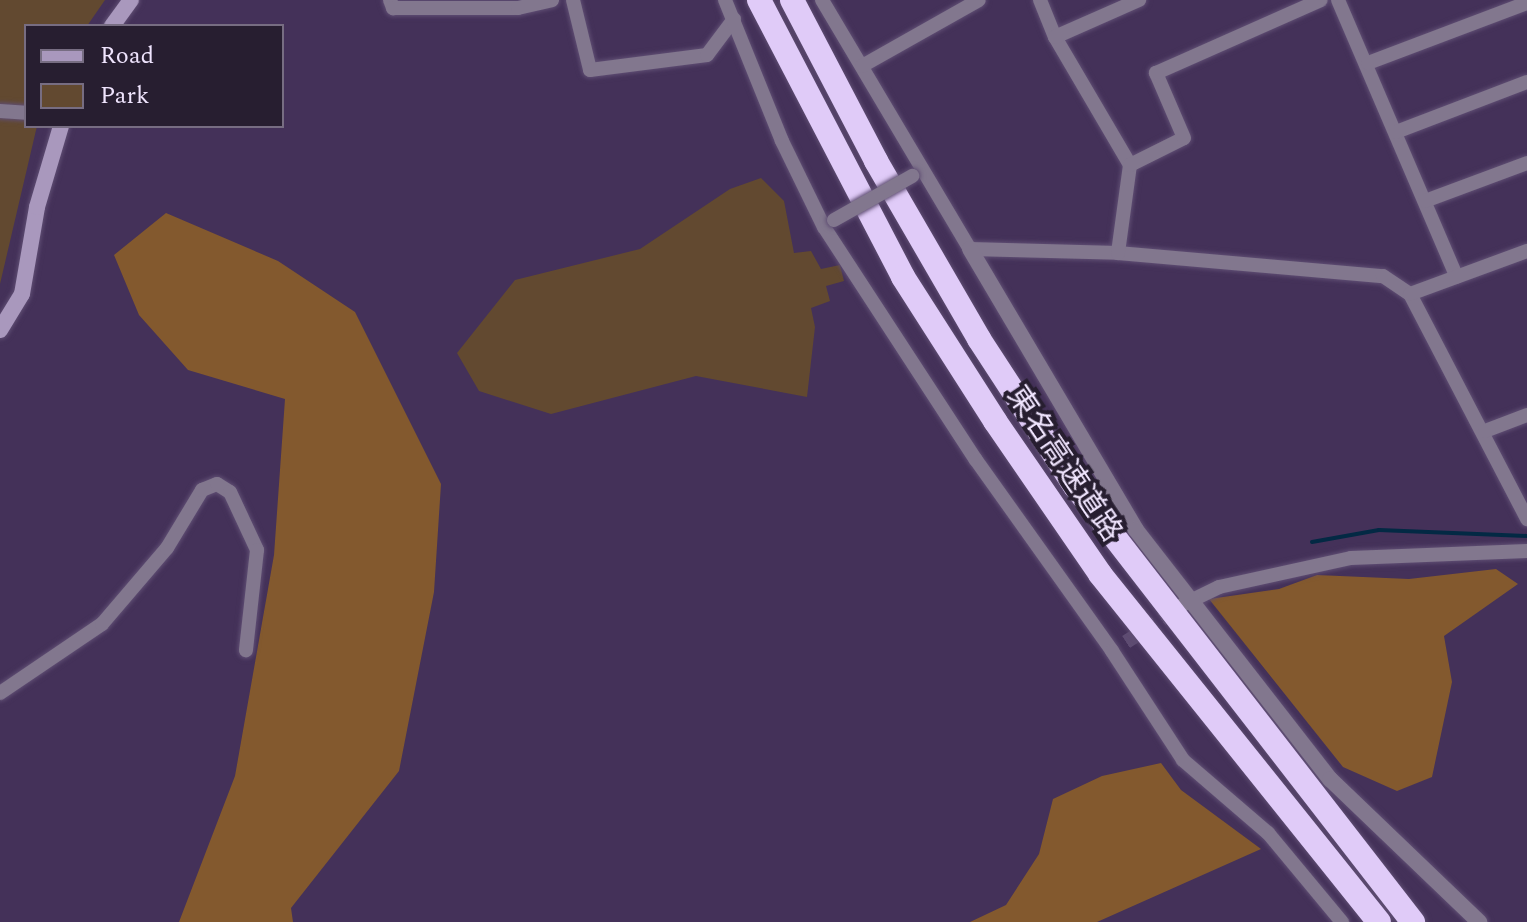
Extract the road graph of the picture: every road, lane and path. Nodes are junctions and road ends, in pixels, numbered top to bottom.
1 (131, 0) edge
2 (390, 0) edge
3 (552, 0) edge
4 (573, 0) edge
5 (725, 0) edge
6 (759, 0) edge
7 (792, 0) edge
8 (822, 0) edge
9 (979, 0) edge
10 (1040, 0) edge
11 (1139, 0) edge
12 (1321, 0) edge
13 (1338, 0) edge
14 (1527, 3) edge
15 (734, 19) junction
16 (113, 24) edge
17 (1055, 37) junction
18 (1368, 63) junction
19 (862, 66) junction
20 (1527, 82) edge
21 (0, 111) edge
22 (24, 113) edge
23 (60, 128) edge
24 (1396, 132) junction
25 (1527, 163) edge
26 (1130, 165) junction
27 (918, 173) junction
28 (1425, 201) junction
29 (829, 224) junction
30 (970, 249) junction
31 (1527, 251) edge
32 (1118, 253) junction
33 (1457, 277) junction
34 (1410, 294) junction
35 (0, 330) edge
36 (1527, 415) edge
37 (1485, 431) junction
38 (1527, 519) edge
39 (1527, 551) edge
40 (1188, 603) junction
41 (1126, 642) tunnel mouth
42 (246, 650) dead end
43 (1112, 651) junction
44 (0, 693) edge
45 (1342, 922) edge
46 (1379, 922) edge
47 (1413, 922) edge
48 (1479, 922) edge

1 - 16 main road
2 - 3 street
4 - 15 street
5 - 15 street
6 - 46 highway, 東名高速道路
7 - 47 highway, 東名高速道路
8 - 19 street
9 - 19 street
10 - 17 street
11 - 17 street
12 - 26 street
13 - 18 street
14 - 18 street
15 - 29 street
17 - 26 street
18 - 24 street
19 - 27 street
20 - 24 street
21 - 22 street
23 - 35 main road
24 - 28 street
25 - 28 street
26 - 32 street
27 - 29 street, bridge
27 - 30 street
28 - 33 street
29 - 43 street
30 - 32 street
30 - 40 street
31 - 33 street
32 - 34 street
33 - 34 street
34 - 37 street
36 - 37 street
37 - 38 street
39 - 40 street
40 - 48 street
41 - 43 street
42 - 44 street
43 - 45 street

